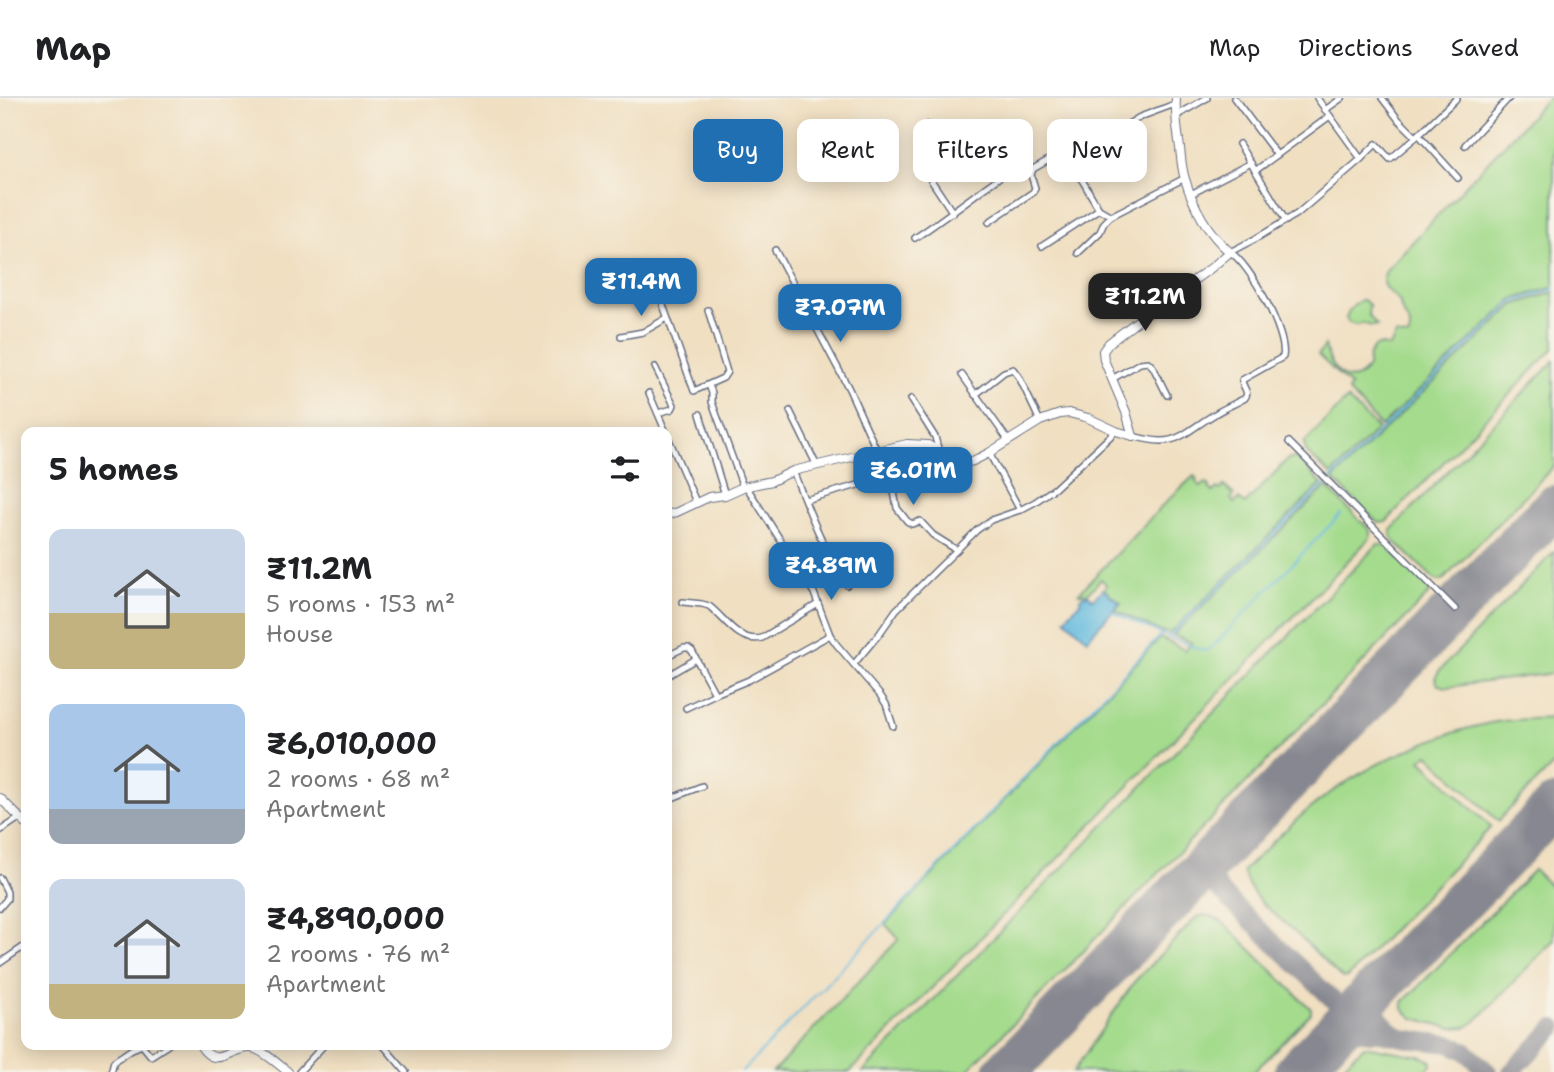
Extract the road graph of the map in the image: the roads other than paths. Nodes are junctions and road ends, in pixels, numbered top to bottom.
1 (1207, 98) edge
2 (1234, 98) edge
3 (1317, 98) edge
4 (1342, 98) edge
5 (1382, 98) edge
6 (1457, 98) edge
7 (1509, 98) edge
8 (1175, 101) edge
9 (1502, 101) edge
10 (1325, 110) junction
11 (1176, 116) junction
12 (1330, 116) junction
13 (1137, 119) edge
14 (1417, 136) junction
15 (1239, 144) dead end
16 (1465, 145) dead end
17 (1277, 155) junction
18 (1362, 159) junction
19 (1047, 161) edge
20 (1251, 163) junction
21 (1033, 169) edge
22 (1255, 171) junction
23 (1185, 178) junction
24 (1458, 178) dead end
25 (932, 182) edge
26 (991, 182) edge
27 (1033, 182) edge
28 (1083, 182) edge
29 (1191, 194) junction
30 (1099, 209) junction
31 (953, 213) junction
32 (1111, 216) junction
33 (1286, 221) junction
34 (989, 222) dead end
35 (915, 238) dead end
36 (1042, 246) dead end
37 (775, 250) dead end
38 (1230, 252) junction
39 (1078, 253) dead end
40 (663, 305) dead end
41 (708, 310) dead end
42 (667, 318) junction
43 (621, 336) dead end
44 (655, 367) dead end
45 (962, 375) dead end
46 (1112, 379) junction
47 (709, 385) junction
48 (649, 393) dead end
49 (975, 395) junction
50 (1167, 396) dead end
51 (911, 399) dead end
52 (790, 411) dead end
53 (658, 413) junction
54 (700, 414) dead end
55 (1040, 421) junction
56 (664, 427) edge
57 (1116, 431) junction
58 (1133, 436) junction
59 (1008, 440) junction
60 (1289, 442) dead end
61 (672, 446) edge
62 (882, 450) junction
63 (939, 452) junction
64 (989, 453) junction
65 (816, 464) junction
66 (793, 471) junction
67 (890, 476) junction
68 (744, 487) junction
69 (725, 495) junction
70 (805, 500) junction
71 (696, 502) junction
72 (1020, 510) junction
73 (672, 514) edge
74 (957, 550) junction
75 (847, 584) dead end
76 (682, 602) dead end
77 (818, 604) junction
78 (1455, 609) dead end
79 (830, 635) junction
80 (672, 654) edge
81 (696, 659) junction
82 (854, 664) junction
83 (672, 673) edge
84 (715, 694) junction
85 (686, 708) dead end
86 (893, 726) dead end
87 (702, 786) dead end
88 (0, 798) edge
89 (672, 798) edge
90 (21, 817) edge
91 (21, 821) edge
92 (0, 831) edge
93 (0, 878) edge
94 (0, 907) edge
95 (21, 948) edge
96 (0, 963) edge
97 (130, 1050) edge
98 (146, 1050) edge
99 (160, 1050) edge
100 (203, 1050) edge
101 (241, 1050) edge
102 (259, 1050) edge
103 (319, 1050) edge
104 (387, 1050) edge
105 (111, 1072) edge
106 (288, 1072) edge
107 (299, 1072) edge
108 (407, 1072) edge

1 - 11 street
2 - 17 street
3 - 10 street
4 - 10 street
5 - 14 street
6 - 14 street
7 - 9 street
8 - 11 street
8 - 13 street
9 - 16 street
10 - 12 street
11 - 23 street
12 - 17 street
12 - 18 street
14 - 18 street
14 - 24 street
15 - 20 street
17 - 22 street
18 - 33 street
19 - 21 street
20 - 22 street
20 - 29 street
22 - 33 street
23 - 29 street
23 - 32 street
25 - 31 street
26 - 31 street
27 - 34 street
28 - 30 street
29 - 38 street
30 - 32 street
30 - 36 street
31 - 35 street
32 - 39 street
33 - 38 street
37 - 62 street
38 - 46 street
38 - 58 street
40 - 42 street
41 - 47 street
42 - 43 street
42 - 47 street
44 - 53 street
45 - 49 street
46 - 50 street
46 - 58 street
47 - 68 street
48 - 53 street
49 - 55 street
49 - 59 street
51 - 63 street
52 - 65 street
53 - 56 street
54 - 69 street
55 - 57 street
55 - 59 street
57 - 58 street
57 - 72 street
59 - 64 street
60 - 78 street
61 - 71 street
62 - 63 street
62 - 65 street
62 - 67 street
63 - 64 street
64 - 72 street
65 - 66 street
66 - 68 street
66 - 70 street
67 - 70 street
67 - 74 street
68 - 69 street
68 - 77 street
69 - 71 street
70 - 75 street
71 - 73 street
72 - 74 street
74 - 82 street
76 - 77 street
77 - 79 street
79 - 82 street
79 - 84 street
80 - 81 street
81 - 83 street
81 - 84 street
82 - 86 street
84 - 85 street
87 - 89 street
88 - 90 street
91 - 92 street
93 - 94 street
95 - 96 street
97 - 105 street
98 - 99 street
100 - 101 street
102 - 106 street
103 - 107 street
104 - 108 street

